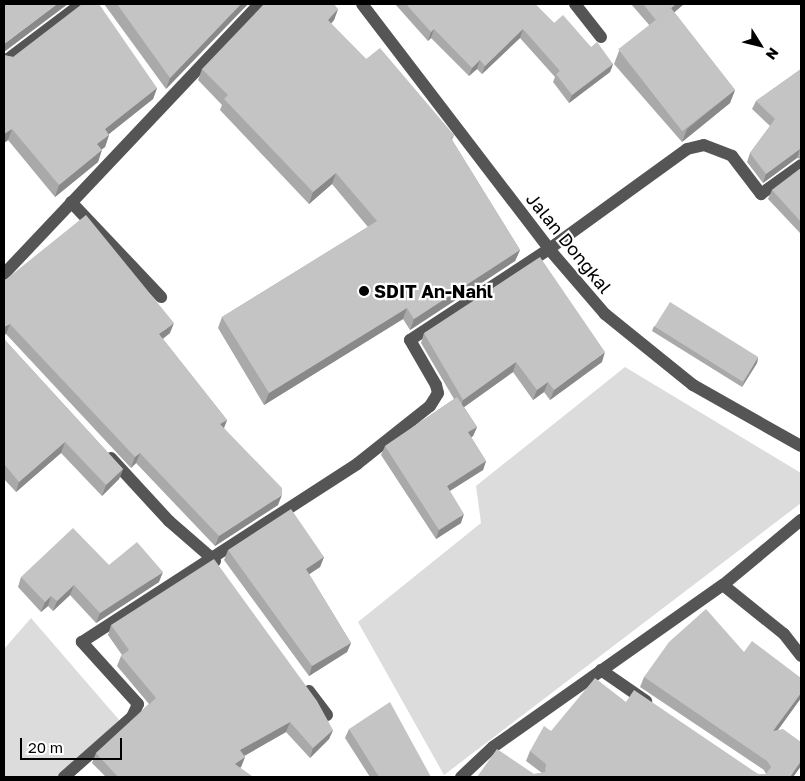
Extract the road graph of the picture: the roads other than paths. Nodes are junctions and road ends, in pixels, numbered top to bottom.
1 (81, 4) edge
2 (259, 4) edge
3 (362, 4) edge
4 (575, 4) edge
5 (601, 36) dead end
6 (4, 62) edge
7 (801, 165) edge
8 (71, 202) junction
9 (549, 249) junction
10 (4, 274) edge
11 (161, 297) dead end
12 (801, 446) edge
13 (101, 447) edge
14 (801, 520) edge
15 (211, 555) junction
16 (223, 571) edge
17 (723, 585) junction
18 (801, 656) edge
19 (601, 670) junction
20 (298, 675) edge
21 (656, 708) edge
22 (327, 715) edge
23 (493, 747) junction
24 (507, 757) edge
25 (64, 777) edge
26 (461, 777) edge

1 - 6 street
2 - 8 street
3 - 9 street, Jalan Dongkal
4 - 5 street
7 - 9 street
8 - 10 street
8 - 11 street
9 - 12 street, Jalan Dongkal
9 - 15 street
13 - 15 street
14 - 17 street
15 - 16 street
15 - 25 street
17 - 18 street
17 - 19 street
19 - 21 street
19 - 23 street
20 - 22 street
23 - 24 street
23 - 26 street

